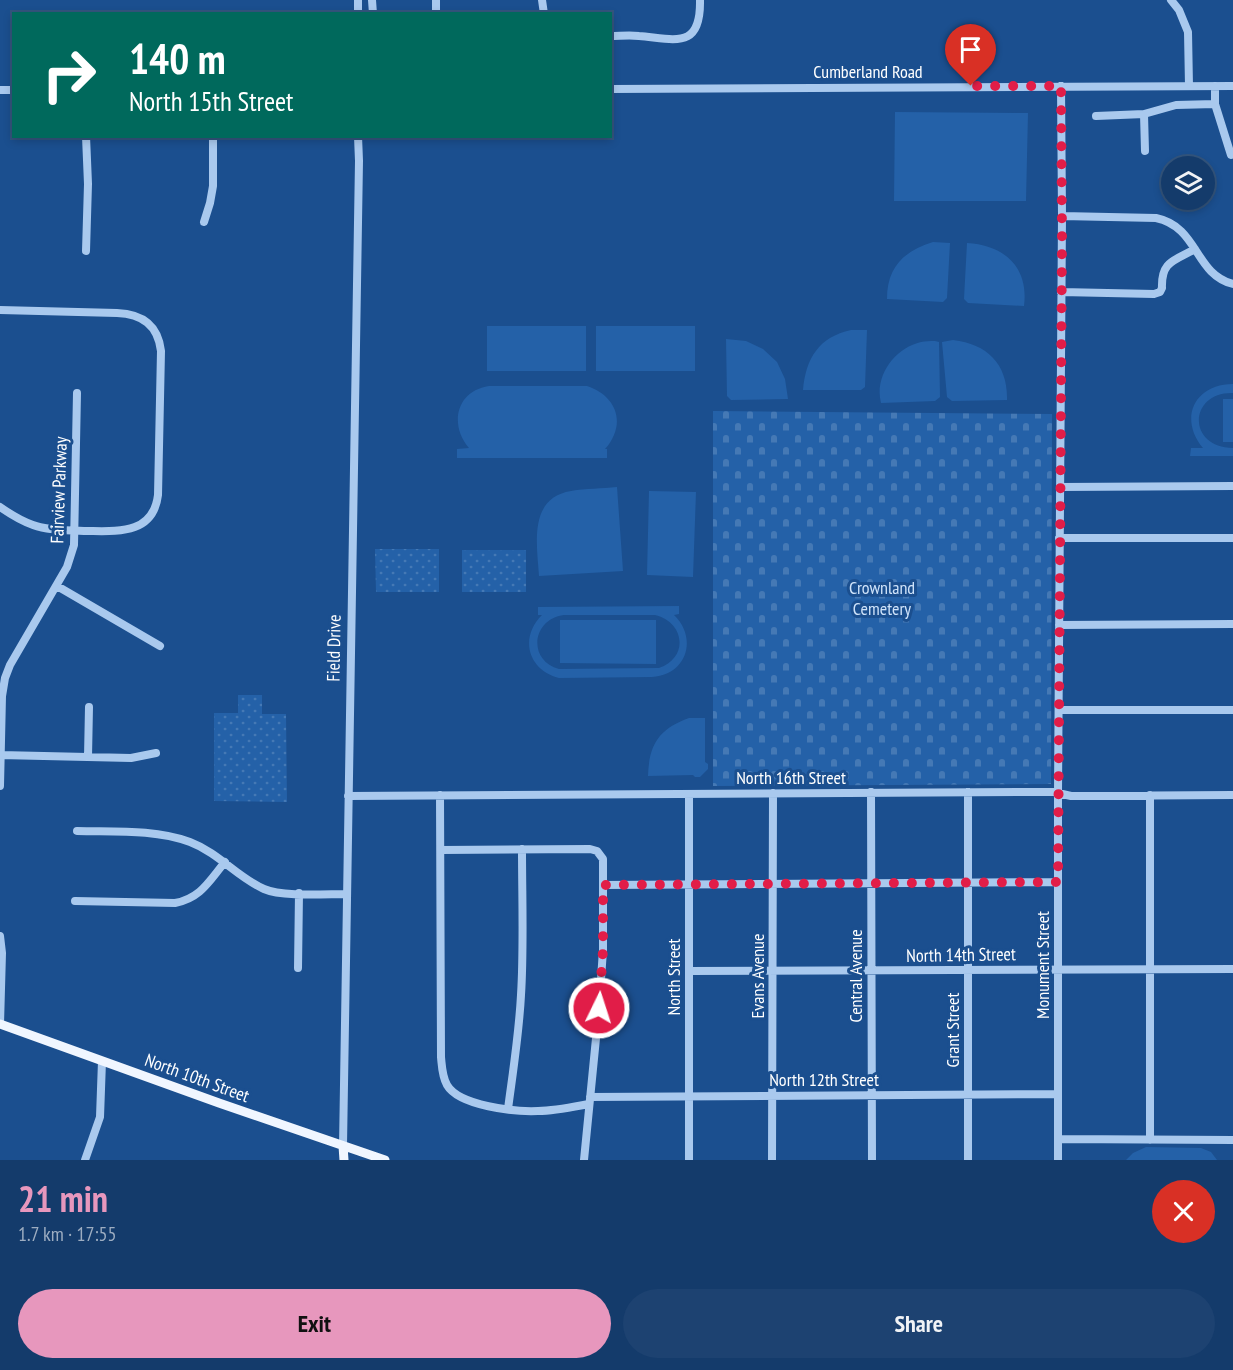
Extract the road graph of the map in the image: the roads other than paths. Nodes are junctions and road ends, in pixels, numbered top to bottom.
1 (700, 0) edge
2 (1171, 0) edge
3 (612, 36) edge
4 (1061, 86) junction
5 (1189, 86) junction
6 (1215, 86) junction
7 (1233, 86) edge
8 (612, 88) edge
9 (1215, 104) junction
10 (1144, 114) junction
11 (1096, 116) dead end
12 (1224, 135) junction
13 (1233, 135) edge
14 (86, 138) edge
15 (213, 138) edge
16 (358, 138) edge
17 (1145, 152) dead end
18 (1231, 155) dead end
19 (1062, 216) junction
20 (204, 222) dead end
21 (1195, 249) junction
22 (86, 251) dead end
23 (1233, 284) edge
24 (1061, 292) junction
25 (0, 310) edge
26 (77, 393) dead end
27 (1060, 486) junction
28 (1233, 486) edge
29 (0, 507) edge
30 (75, 530) junction
31 (1059, 538) junction
32 (1233, 538) edge
33 (57, 586) junction
34 (1233, 624) edge
35 (1059, 625) junction
36 (160, 646) dead end
37 (89, 707) dead end
38 (1059, 710) junction
39 (1233, 710) edge
40 (156, 753) dead end
41 (0, 755) edge
42 (88, 757) junction
43 (0, 786) edge
44 (871, 792) junction
45 (968, 792) junction
46 (773, 793) junction
47 (1058, 793) junction
48 (689, 794) junction
49 (440, 795) junction
50 (1150, 795) junction
51 (1233, 795) edge
52 (348, 796) junction
53 (77, 831) dead end
54 (522, 849) junction
55 (441, 850) junction
56 (225, 862) junction
57 (968, 882) junction
58 (1058, 882) junction
59 (871, 883) junction
60 (773, 884) junction
61 (603, 885) junction
62 (689, 885) junction
63 (299, 893) junction
64 (346, 894) junction
65 (75, 901) dead end
66 (0, 936) edge
67 (298, 968) dead end
68 (1058, 969) junction
69 (1150, 969) junction
70 (1233, 969) edge
71 (871, 970) junction
72 (968, 970) junction
73 (689, 971) junction
74 (773, 971) junction
75 (0, 1024) edge
76 (102, 1061) junction
77 (968, 1094) junction
78 (1058, 1094) junction
79 (872, 1095) junction
80 (689, 1096) junction
81 (772, 1096) junction
82 (590, 1100) junction
83 (508, 1109) junction
84 (1058, 1139) junction
85 (1150, 1140) junction
86 (1233, 1140) edge
87 (343, 1146) junction
88 (85, 1160) edge
89 (344, 1160) edge
90 (385, 1160) edge
91 (584, 1160) edge
92 (689, 1160) edge
93 (772, 1160) edge
94 (872, 1160) edge
95 (968, 1160) edge
96 (1058, 1160) edge

1 - 3 street
2 - 5 street
4 - 5 street, Cumberland Road
4 - 8 street, Cumberland Road
4 - 19 street, Monument Street
5 - 6 street, Cumberland Road
6 - 7 street, Cumberland Road
6 - 9 street
9 - 10 street
9 - 12 street
10 - 11 street
10 - 17 street
12 - 13 street
12 - 18 street
14 - 22 street
15 - 20 street
16 - 52 street, Field Drive
19 - 21 street
19 - 24 street, Monument Street
21 - 23 street
21 - 24 street
24 - 27 street, Monument Street
25 - 30 street
26 - 30 street, Fairview Parkway
27 - 28 street
27 - 31 street, Monument Street
29 - 30 street
30 - 33 street, Fairview Parkway
31 - 32 street
31 - 35 street, Monument Street
33 - 36 street
33 - 41 street, Fairview Parkway
34 - 35 street
35 - 38 street, Monument Street
37 - 42 street
38 - 39 street
38 - 47 street, Monument Street
40 - 42 street
41 - 42 street
41 - 43 street, Fairview Parkway
44 - 45 street, North 16th Street
44 - 46 street, North 16th Street
44 - 59 street, Central Avenue
45 - 47 street, North 16th Street
45 - 57 street, Grant Street
46 - 48 street, North 16th Street
46 - 60 street, Evans Avenue
47 - 50 street, North 16th Street
47 - 58 street, Monument Street
48 - 49 street, North 16th Street
48 - 62 street, North Street
49 - 52 street, North 16th Street
49 - 55 street
50 - 51 street, North 16th Street
50 - 69 street
52 - 64 street, Field Drive
53 - 56 street
54 - 55 street
54 - 61 street
54 - 83 street
55 - 83 street, North 12th Street
56 - 63 street
56 - 65 street
57 - 58 street
57 - 59 street
57 - 72 street, Grant Street
58 - 68 street, Monument Street
59 - 60 street
59 - 71 street, Central Avenue
60 - 62 street
60 - 74 street, Evans Avenue
61 - 62 street
61 - 82 street
62 - 73 street, North Street
63 - 64 street
63 - 67 street
64 - 87 street, Field Drive
66 - 75 street
68 - 69 street, North 14th Street
68 - 72 street, North 14th Street
68 - 78 street, Monument Street
69 - 70 street, North 14th Street
69 - 85 street
71 - 72 street, North 14th Street
71 - 74 street, North 14th Street
71 - 79 street, Central Avenue
72 - 77 street, Grant Street
73 - 74 street, North 14th Street
73 - 80 street, North Street
74 - 81 street, Evans Avenue
75 - 76 main road, North 10th Street
76 - 87 main road, North 10th Street
76 - 88 street
77 - 78 street, North 12th Street
77 - 79 street, North 12th Street
77 - 95 street, Grant Street
78 - 84 street, Monument Street
79 - 81 street, North 12th Street
79 - 94 street, Central Avenue
80 - 81 street, North 12th Street
80 - 82 street, North 12th Street
80 - 92 street, North Street
81 - 93 street, Evans Avenue
82 - 83 street, North 12th Street
82 - 91 street
84 - 85 street
84 - 96 street, Monument Street
85 - 86 street
87 - 89 main road, Field Drive
87 - 90 main road, North 10th Street

